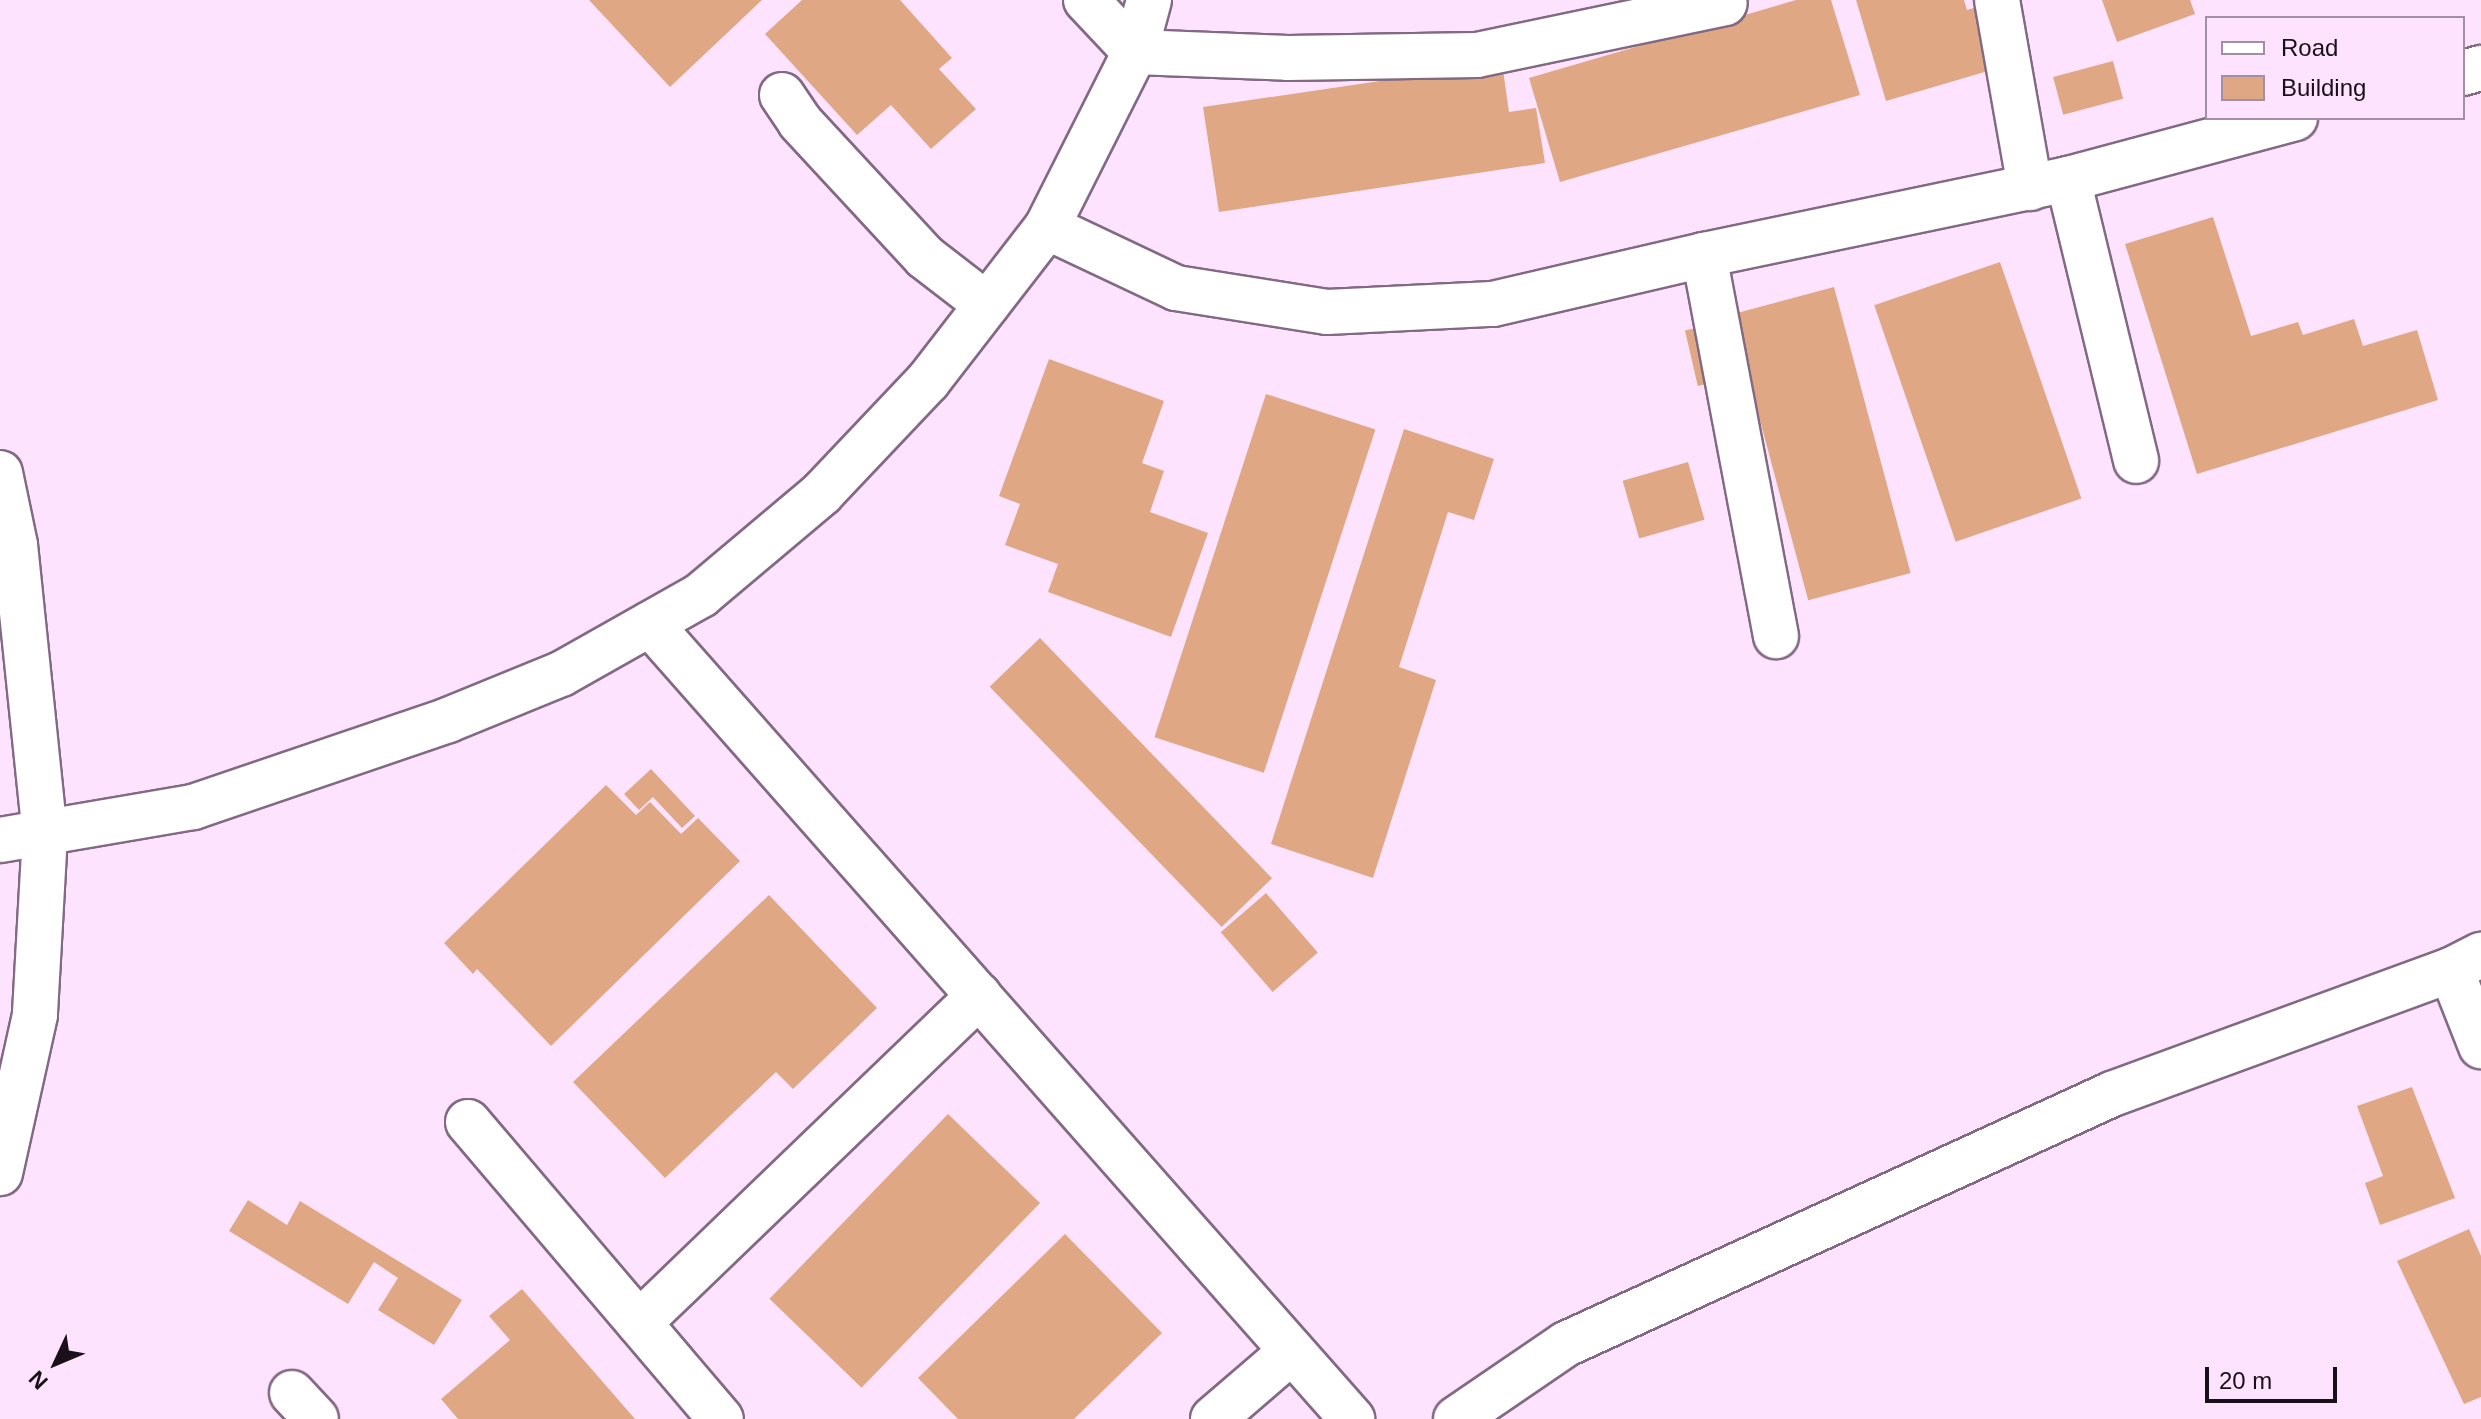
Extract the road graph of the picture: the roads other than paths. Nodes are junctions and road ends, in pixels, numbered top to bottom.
1 (1086, 0) edge
2 (1149, 0) edge
3 (1997, 0) edge
4 (1725, 3) dead end
5 (1135, 52) junction
6 (782, 95) dead end
7 (2288, 120) edge
8 (2049, 184) junction
9 (1047, 227) junction
10 (1704, 255) junction
11 (987, 305) junction
12 (2136, 461) dead end
13 (0, 473) edge
14 (650, 624) junction
15 (1776, 636) dead end
16 (45, 834) junction
17 (0, 840) edge
18 (2466, 962) edge
19 (979, 996) junction
20 (2481, 1046) edge
21 (468, 1122) dead end
22 (0, 1173) edge
23 (639, 1323) junction
24 (1292, 1351) junction
25 (721, 1419) edge
26 (1213, 1419) edge
27 (1352, 1419) edge
28 (1456, 1419) edge

1 - 5 street
2 - 5 street
3 - 8 street
4 - 5 street
5 - 9 street
6 - 11 street
7 - 8 street
8 - 10 street
8 - 12 street
9 - 10 street
9 - 11 street
10 - 15 street
11 - 14 street
13 - 16 street
14 - 16 street
14 - 19 street
16 - 17 street
16 - 22 street
18 - 20 street
18 - 28 street
19 - 23 street
19 - 24 street
21 - 23 street
23 - 25 street
24 - 26 street
24 - 27 street

